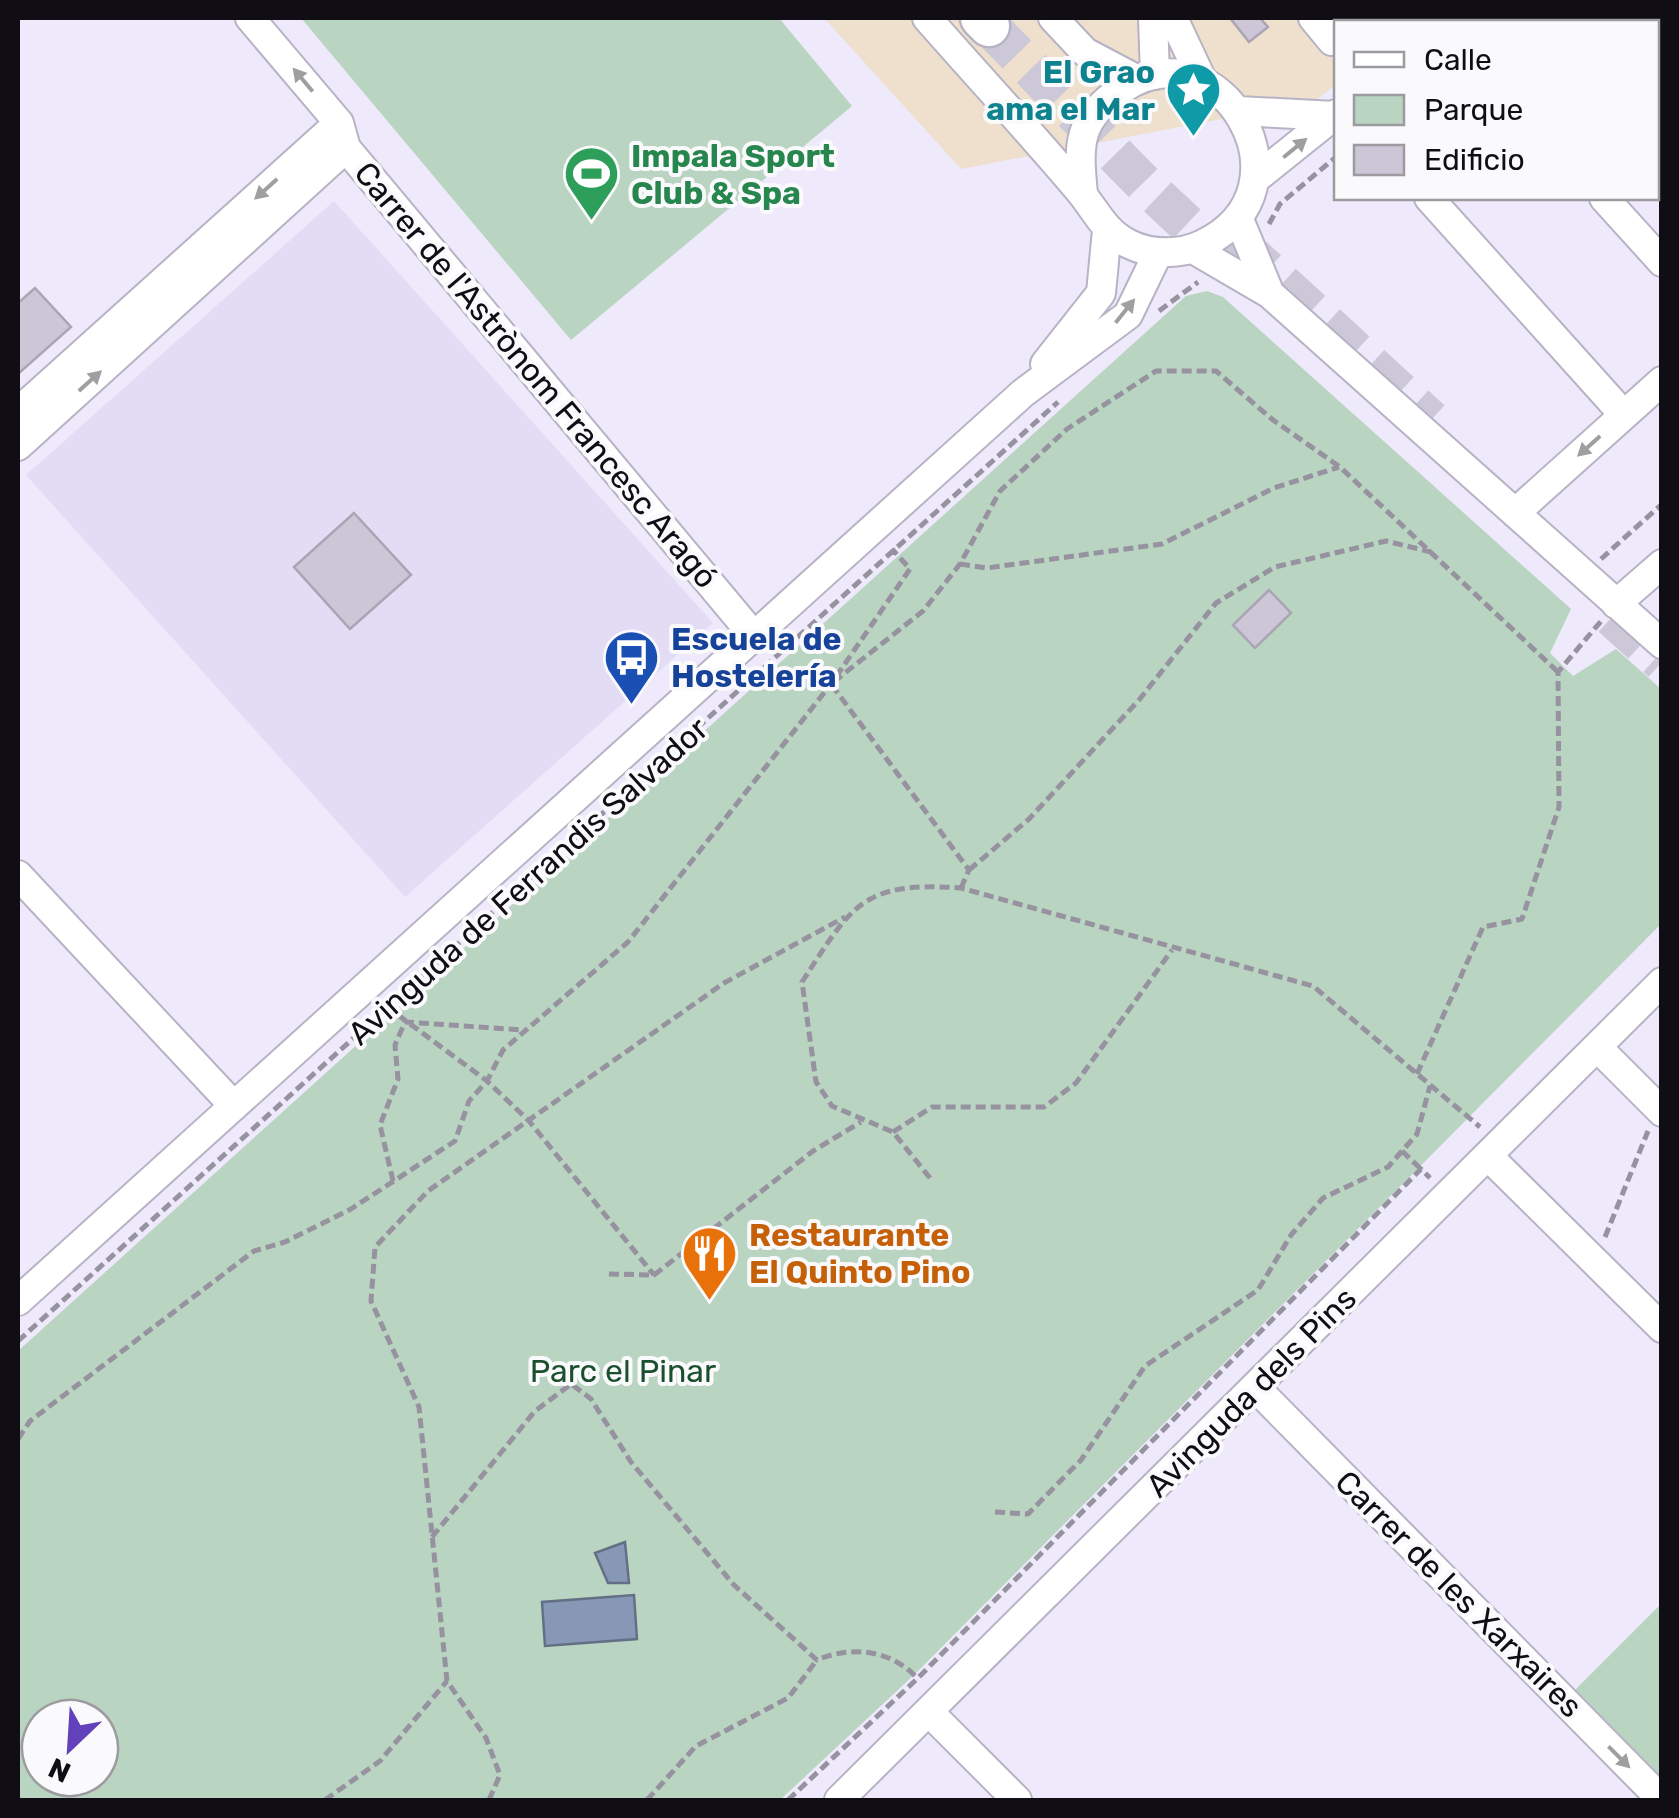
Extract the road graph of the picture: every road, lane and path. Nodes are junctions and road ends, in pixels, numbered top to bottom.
1 (250, 18) edge
2 (927, 18) edge
3 (1054, 18) edge
4 (1152, 18) edge
5 (1173, 18) edge
6 (1313, 18) edge
7 (1334, 38) edge
8 (1146, 77) junction
9 (1203, 82) junction
10 (1239, 111) junction
11 (1334, 115) edge
12 (1334, 117) edge
13 (1027, 131) junction
14 (342, 136) junction
15 (1078, 146) junction
16 (1334, 158) edge
17 (1255, 180) junction
18 (1082, 194) junction
19 (1431, 200) edge
20 (1606, 200) edge
21 (1238, 217) junction
22 (1267, 228) dead end
23 (1106, 230) junction
24 (1194, 249) junction
25 (1158, 253) junction
26 (1662, 262) edge
27 (1205, 278) dead end
28 (1270, 294) junction
29 (1156, 315) dead end
30 (1662, 381) edge
31 (1072, 390) dead end
32 (1022, 393) junction
33 (18, 412) edge
34 (1624, 415) junction
35 (18, 446) edge
36 (1340, 467) junction
37 (1662, 504) edge
38 (1514, 512) junction
39 (874, 528) junction
40 (894, 550) junction
41 (1434, 553) junction
42 (960, 564) junction
43 (1662, 564) edge
44 (1584, 574) junction
45 (1616, 604) junction
46 (754, 636) junction
47 (1662, 644) edge
48 (1558, 672) junction
49 (831, 684) junction
50 (970, 870) junction
51 (18, 874) edge
52 (961, 888) junction
53 (845, 916) junction
54 (1172, 950) junction
55 (1662, 982) edge
56 (368, 984) junction
57 (387, 1007) junction
58 (405, 1022) junction
59 (524, 1030) junction
60 (1597, 1047) junction
61 (1417, 1074) junction
62 (487, 1081) junction
63 (1430, 1085) junction
64 (234, 1106) junction
65 (1659, 1110) edge
66 (529, 1121) junction
67 (862, 1122) junction
68 (893, 1132) junction
69 (1494, 1150) junction
70 (1402, 1151) junction
71 (1421, 1169) junction
72 (930, 1178) dead end
73 (394, 1181) junction
74 (1448, 1196) junction
75 (1595, 1263) junction
76 (609, 1274) dead end
77 (654, 1275) junction
78 (18, 1301) edge
79 (1662, 1328) edge
80 (18, 1341) edge
81 (1256, 1388) junction
82 (18, 1439) edge
83 (995, 1512) dead end
84 (432, 1537) junction
85 (817, 1660) junction
86 (918, 1678) junction
87 (446, 1681) junction
88 (930, 1714) junction
89 (325, 1800) edge
90 (488, 1800) edge
91 (648, 1800) edge
92 (788, 1800) edge
93 (838, 1800) edge
94 (1017, 1800) edge
95 (1662, 1800) edge

14 -> 1 street, Carrer de l'Astrònom Francesc Aragó
2 - 13 street
3 - 8 street
4 - 8 street
5 - 9 street
6 - 7 street
8 - 9 street
8 - 15 street
9 - 10 street
10 - 11 street
10 - 17 street
17 -> 12 street
13 - 15 street
13 - 18 street
14 -> 33 street
35 -> 14 street
14 - 46 street, Carrer de l'Astrònom Francesc Aragó
15 - 18 street
16 - 22 path
17 - 21 street
18 - 23 street
19 - 34 street
20 - 26 street
21 - 24 street
21 - 28 street
23 - 25 street
23 - 32 street, Avinguda de Ferrandis Salvador
24 - 25 street
24 - 28 street
32 -> 25 street, Avinguda de Ferrandis Salvador
27 - 29 path
28 - 38 street
30 - 34 street
31 - 40 path, Avinguda de Ferrandis Salvador
32 - 39 street, Avinguda de Ferrandis Salvador
34 -> 38 street
36 - 41 path
36 - 42 path
36 - 42 path
37 - 44 path
38 - 44 street
39 - 40 path
39 - 46 street, Avinguda de Ferrandis Salvador
40 - 49 path
40 - 57 path, Avinguda de Ferrandis Salvador
41 - 48 path
41 - 50 path
42 - 49 path
43 - 45 street
44 - 45 street
45 - 47 street
45 - 48 path
46 - 56 street, Avinguda de Ferrandis Salvador
48 - 61 path
49 - 50 path
49 - 59 path
50 - 52 path
51 - 64 street
52 - 53 path
52 - 54 path
53 - 66 path
53 - 67 path
54 - 61 path
54 - 68 path
55 - 60 street, Avinguda dels Pins
56 - 57 path
56 - 64 street, Avinguda de Ferrandis Salvador
57 - 58 path
57 - 80 path, Avinguda de Ferrandis Salvador
58 - 59 path
58 - 62 path
58 - 73 path
59 - 62 path
60 - 65 street
60 - 69 street, Avinguda dels Pins
61 - 63 path
62 - 66 path
62 - 73 path
63 - 69 path
63 - 70 path
64 - 78 street, Avinguda de Ferrandis Salvador
65 - 75 path
66 - 77 path
66 - 84 path
67 - 68 path
67 - 77 path
68 - 72 path
69 - 74 street, Avinguda dels Pins
69 - 75 street
70 - 71 path
70 - 83 path
71 - 74 path
71 - 86 path
73 - 82 path
74 - 81 street, Avinguda dels Pins
75 - 79 street
76 - 77 path
81 - 88 street, Avinguda dels Pins
81 -> 95 street, Carrer de les Xarxaires
84 - 85 path
84 - 87 path
85 - 86 path
85 - 91 path
86 - 88 path
86 - 92 path
87 - 89 path
87 - 90 path
88 - 93 street, Avinguda dels Pins
88 - 94 street

